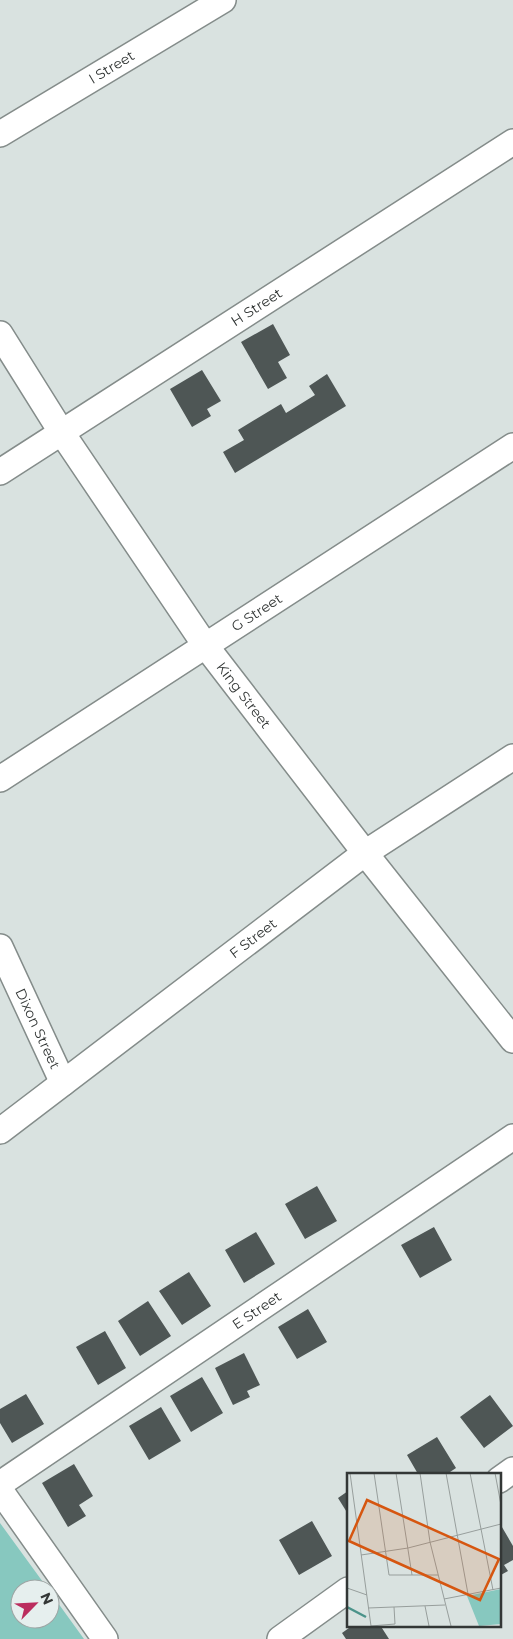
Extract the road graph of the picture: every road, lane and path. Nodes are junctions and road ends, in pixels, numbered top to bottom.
1 (223, 0) edge
2 (0, 134) edge
3 (513, 142) edge
4 (0, 334) edge
5 (62, 433) junction
6 (513, 446) edge
7 (0, 472) edge
8 (205, 645) junction
9 (513, 757) edge
10 (0, 779) edge
11 (364, 853) junction
12 (0, 947) edge
13 (513, 1040) edge
14 (63, 1083) junction
15 (0, 1131) edge
16 (513, 1137) edge
17 (513, 1470) edge
18 (500, 1479) edge
19 (0, 1484) edge
20 (0, 1490) edge
21 (347, 1591) edge
22 (105, 1639) edge
23 (280, 1639) edge

1 - 2 street, I Street
3 - 5 street, H Street
4 - 5 street, King Street
5 - 7 street, H Street
5 - 8 street, King Street
6 - 8 street, G Street
8 - 10 street, G Street
8 - 11 street, King Street
9 - 11 street, F Street
11 - 13 street, King Street
11 - 14 street, F Street
12 - 14 street, Dixon Street
14 - 15 street, F Street
16 - 19 street, E Street
17 - 18 street
20 - 22 street
21 - 23 street

